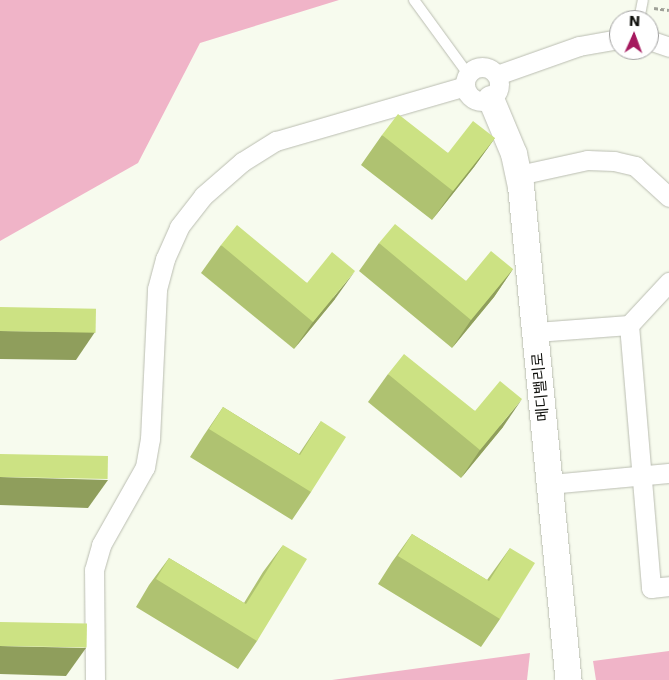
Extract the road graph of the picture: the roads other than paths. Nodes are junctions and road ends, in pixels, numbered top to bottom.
1 (414, 0) edge
2 (609, 41) edge
3 (467, 80) junction
4 (494, 87) junction
5 (519, 175) junction
6 (669, 197) edge
7 (669, 282) edge
8 (629, 325) junction
9 (536, 332) junction
10 (669, 473) edge
11 (640, 476) junction
12 (550, 484) junction
13 (669, 586) edge
14 (95, 680) edge
15 (568, 680) edge

1 - 3 lane
2 - 4 street
3 - 4 street
3 - 4 street
3 - 14 street
4 - 5 street, 메디밸리로
5 - 6 street
5 - 9 street, 메디밸리로
7 - 8 street
8 - 9 street
8 - 11 street
9 - 12 street, 메디밸리로
10 - 11 street
11 - 12 street
11 - 13 street
12 - 15 street, 메디밸리로

